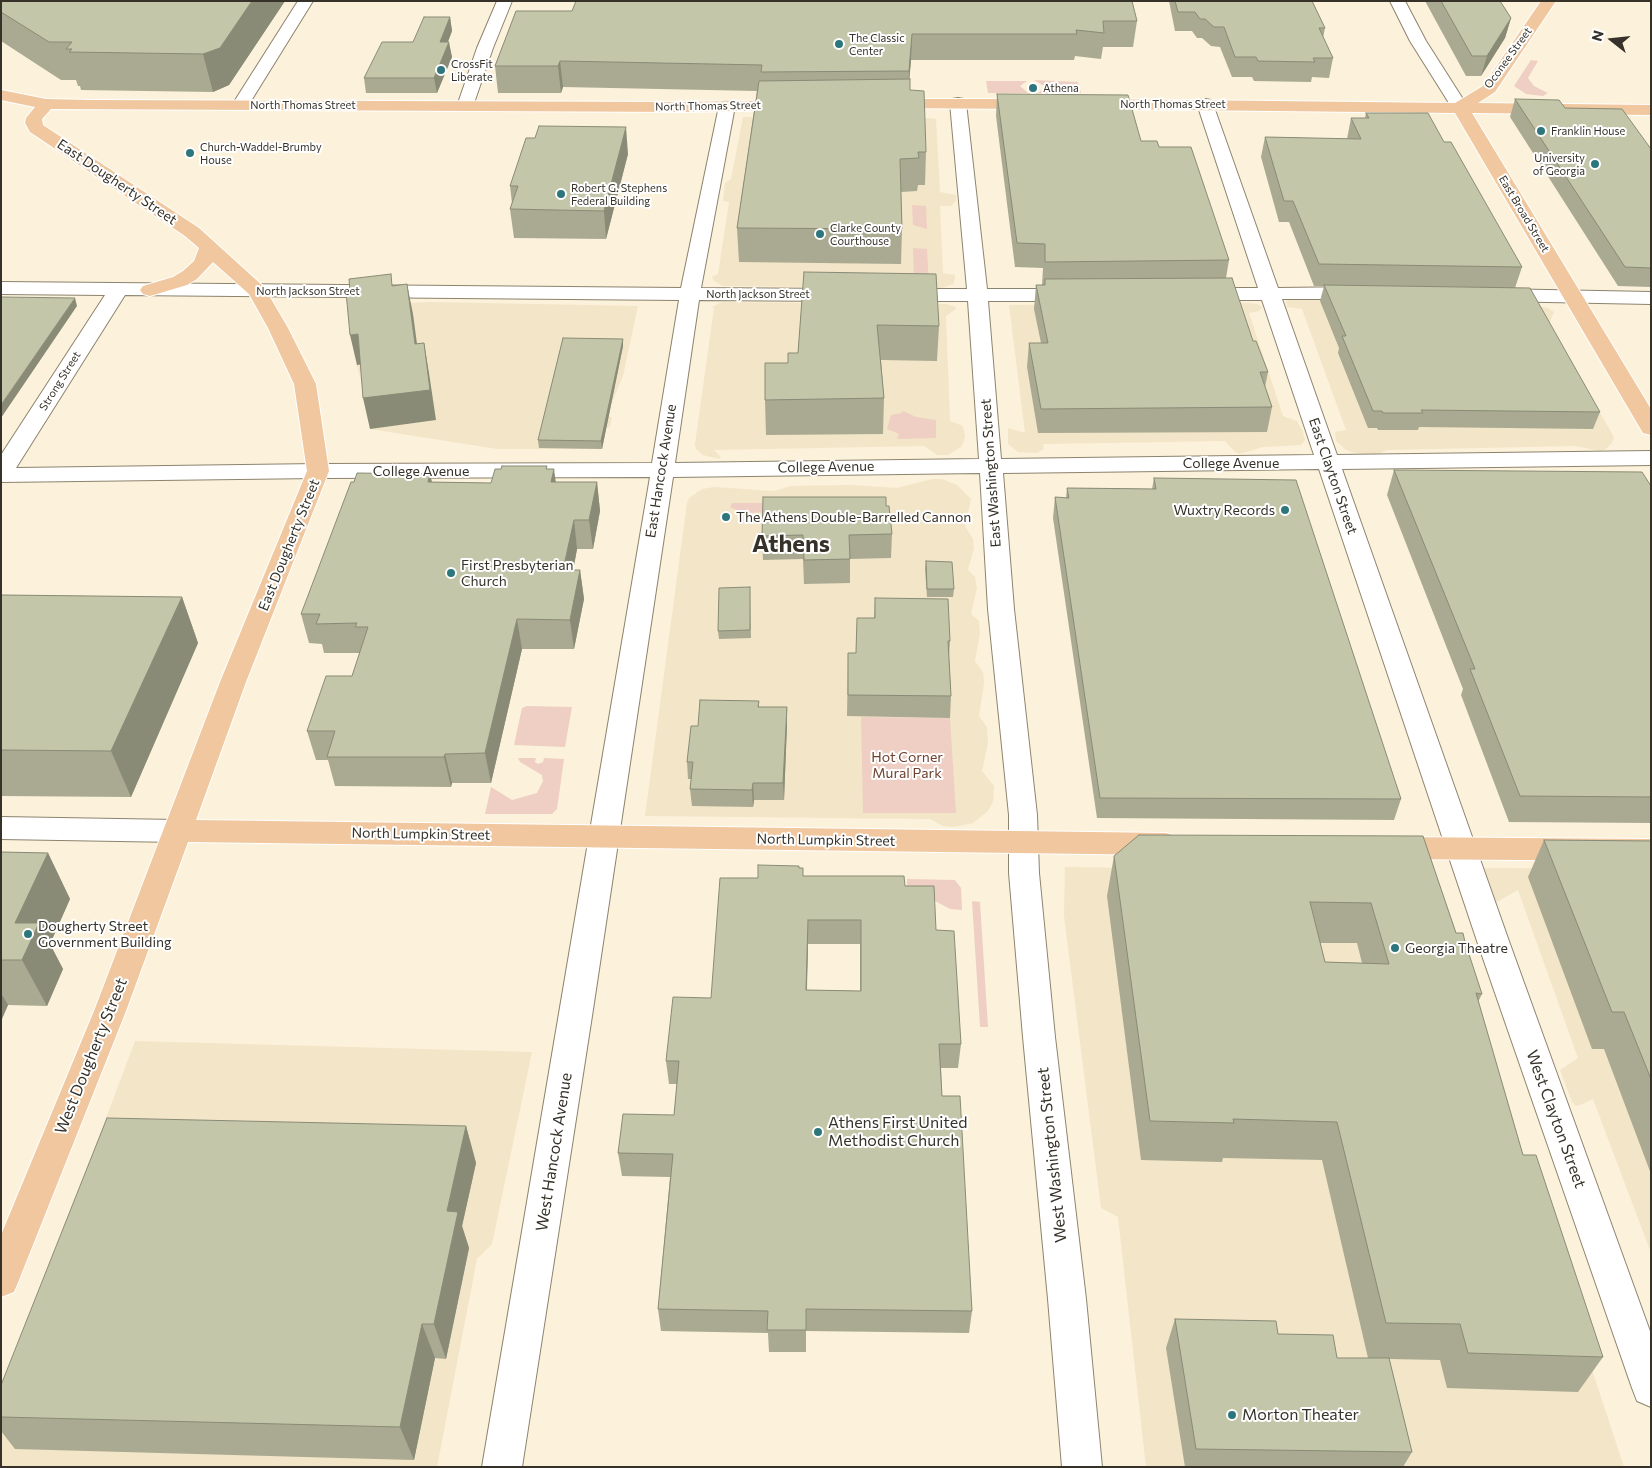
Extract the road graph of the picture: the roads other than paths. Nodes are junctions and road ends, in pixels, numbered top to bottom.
1 (306, 1) edge
2 (505, 1) edge
3 (1397, 1) edge
4 (1549, 1) edge
5 (1, 95) edge
6 (958, 103) junction
7 (46, 104) junction
8 (867, 104) edge
9 (1048, 104) edge
10 (1077, 104) edge
11 (1205, 104) junction
12 (240, 105) junction
13 (802, 105) edge
14 (465, 106) junction
15 (727, 106) junction
16 (1460, 107) junction
17 (1614, 108) junction
18 (1651, 110) edge
19 (8, 113) edge
20 (1627, 126) edge
21 (36, 128) junction
22 (209, 247) junction
23 (1, 288) edge
24 (119, 289) junction
25 (150, 290) junction
26 (257, 291) junction
27 (1270, 293) junction
28 (690, 294) junction
29 (1184, 294) edge
30 (1377, 294) edge
31 (1475, 294) edge
32 (857, 295) edge
33 (877, 295) edge
34 (1094, 295) edge
35 (978, 296) junction
36 (1574, 296) junction
37 (1651, 298) edge
38 (1651, 428) edge
39 (1651, 458) edge
40 (1328, 463) junction
41 (990, 465) junction
42 (662, 470) junction
43 (318, 471) junction
44 (1, 474) edge
45 (1, 828) edge
46 (177, 831) junction
47 (604, 837) junction
48 (1024, 843) junction
49 (1194, 845) edge
50 (1360, 848) edge
51 (1462, 849) junction
52 (1651, 850) edge
53 (1, 1280) edge
54 (1651, 1388) edge
55 (502, 1467) edge
56 (1082, 1467) edge

1 - 12 street
2 - 14 street
3 - 16 street, East Broad Street
4 - 16 main road, Oconee Street
5 - 7 main road, North Thomas Street
6 - 8 main road
6 - 9 main road
6 - 35 street, East Washington Street
7 - 12 main road, North Thomas Street
7 - 21 main road
10 - 11 main road, North Thomas Street
11 - 16 main road, North Thomas Street
11 - 27 street, East Clayton Street
12 - 14 main road, North Thomas Street
13 - 15 main road, North Thomas Street
14 - 15 main road, North Thomas Street
15 - 28 street, East Hancock Avenue
16 - 17 main road, North Thomas Street
16 - 36 main road, East Broad Street
17 - 18 main road, North Thomas Street
17 - 20 street
19 - 21 main road, East Dougherty Street
21 - 22 main road, East Dougherty Street
22 - 25 main road
22 - 26 main road, East Dougherty Street
23 - 24 street, North Jackson Street
24 - 25 street, North Jackson Street
24 - 44 street, Strong Street
25 - 26 street, North Jackson Street
26 - 28 street, North Jackson Street
26 - 43 main road, East Dougherty Street
27 - 29 street
27 - 30 street
27 - 40 street, East Clayton Street
28 - 32 street, North Jackson Street
28 - 42 street, East Hancock Avenue
31 - 36 street
33 - 35 street
34 - 35 street
35 - 41 street, East Washington Street
36 - 37 street
36 - 38 main road, East Broad Street
39 - 40 street, College Avenue
40 - 41 street, College Avenue
40 - 51 street, East Clayton Street
41 - 42 street, College Avenue
41 - 48 street, East Washington Street
42 - 43 street, College Avenue
42 - 47 street, East Hancock Avenue
43 - 44 street, College Avenue
43 - 46 main road, East Dougherty Street
45 - 46 street, North Lumpkin Street
46 - 47 main road, North Lumpkin Street
46 - 53 main road, West Dougherty Street
47 - 48 main road, North Lumpkin Street
47 - 55 street, West Hancock Avenue
48 - 49 main road, North Lumpkin Street
48 - 56 street, West Washington Street
50 - 51 main road
51 - 52 main road
51 - 54 street, West Clayton Street

